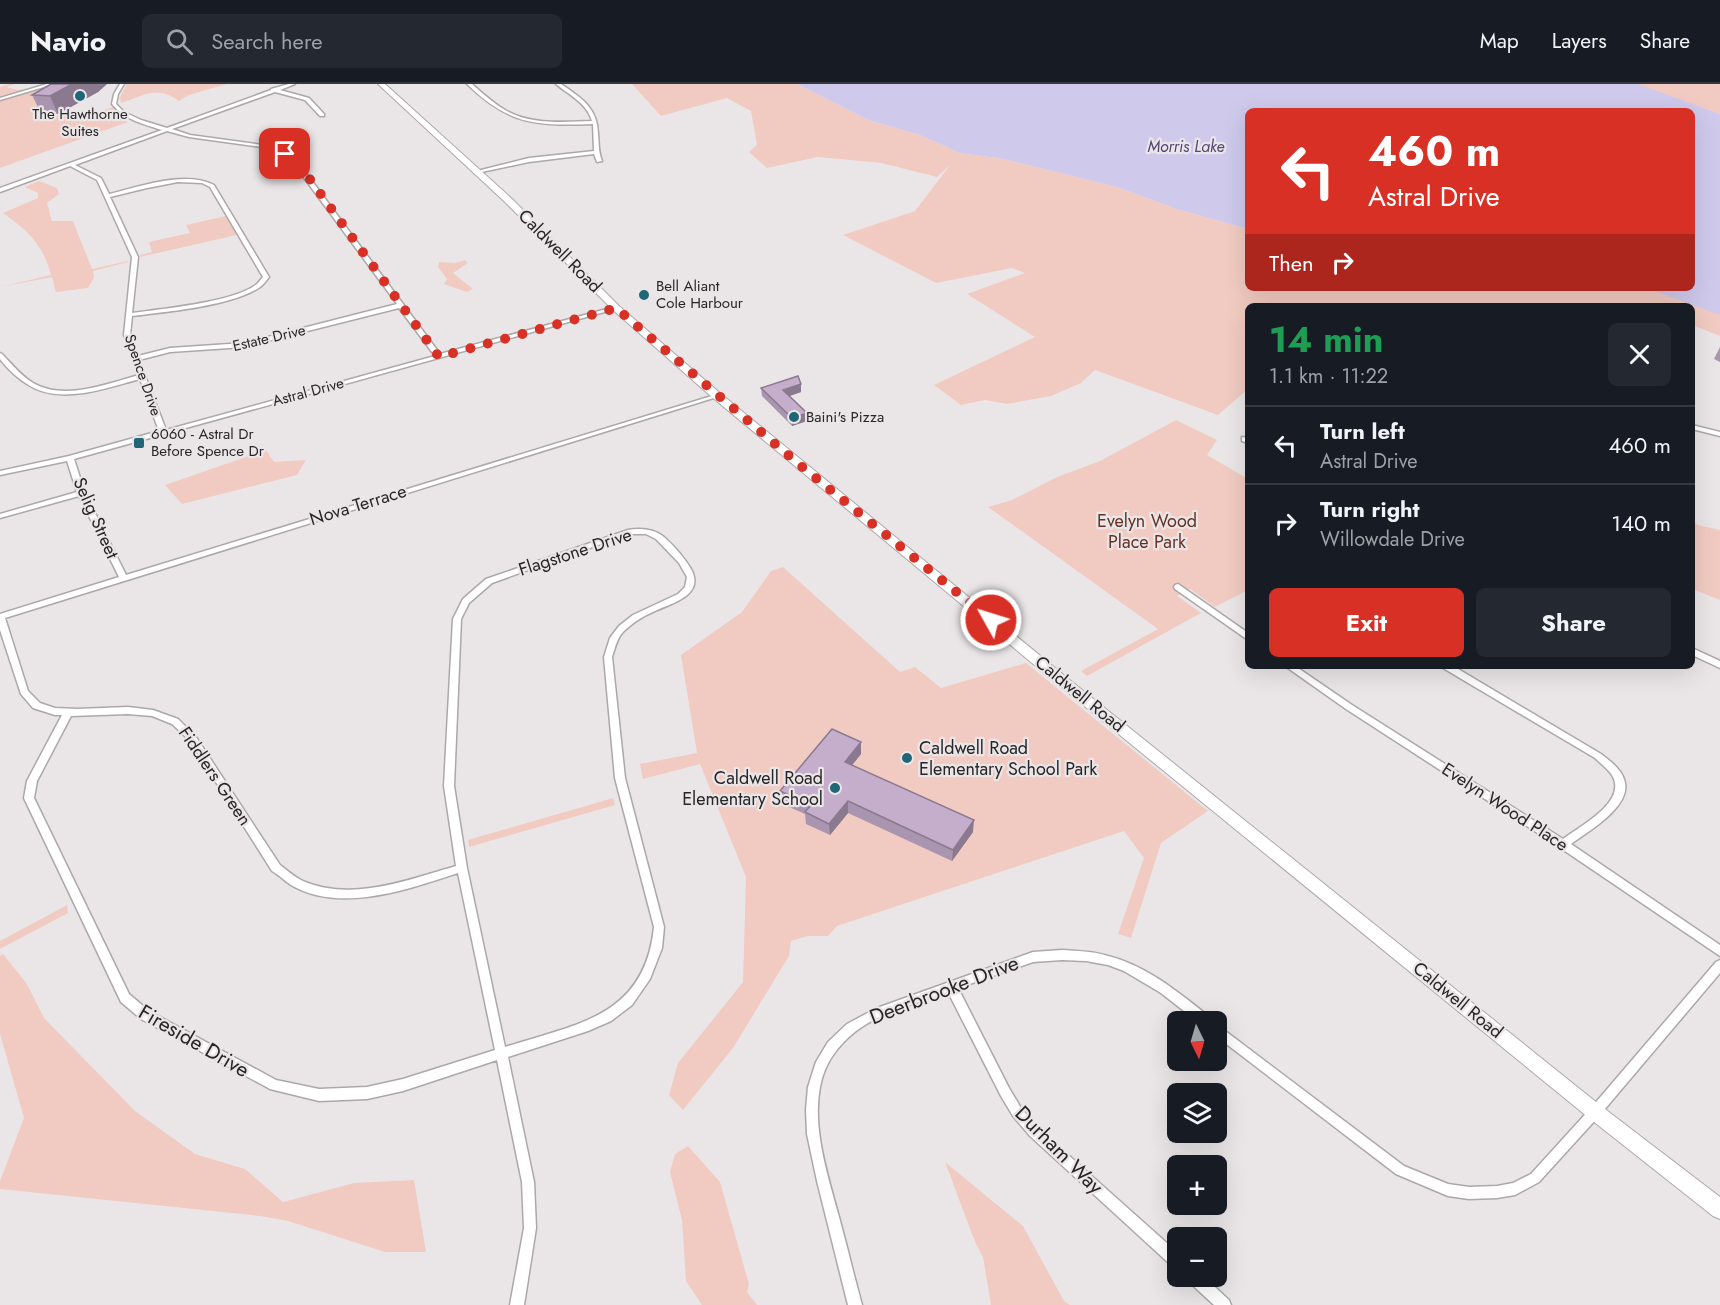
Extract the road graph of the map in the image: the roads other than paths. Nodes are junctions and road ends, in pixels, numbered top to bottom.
1 (52, 84) edge
2 (122, 84) edge
3 (293, 84) edge
4 (381, 84) edge
5 (469, 84) edge
6 (558, 84) edge
7 (273, 90) junction
8 (0, 99) edge
9 (322, 115) dead end
10 (596, 123) junction
11 (167, 129) junction
12 (595, 152) junction
13 (599, 160) dead end
14 (70, 164) junction
15 (478, 172) junction
16 (0, 190) edge
17 (108, 196) junction
18 (402, 305) junction
19 (616, 308) junction
20 (128, 315) junction
21 (0, 355) edge
22 (439, 357) junction
23 (135, 358) junction
24 (143, 376) junction
25 (717, 396) junction
26 (1695, 428) edge
27 (163, 432) junction
28 (1720, 434) edge
29 (70, 458) junction
30 (0, 473) edge
31 (81, 493) junction
32 (0, 516) edge
33 (123, 577) junction
34 (1178, 587) dead end
35 (0, 617) edge
36 (1245, 635) edge
37 (1695, 652) edge
38 (1720, 665) edge
39 (1292, 669) edge
40 (1451, 669) edge
41 (68, 712) junction
42 (1563, 844) junction
43 (462, 868) junction
44 (1720, 951) edge
45 (1720, 965) edge
46 (951, 986) junction
47 (1192, 1011) edge
48 (1227, 1037) edge
49 (501, 1053) junction
50 (1595, 1112) junction
51 (1720, 1209) edge
52 (1167, 1252) edge
53 (1205, 1287) edge
54 (517, 1305) edge
55 (855, 1305) edge
56 (1224, 1305) edge

1 - 8 street
2 - 11 street
3 - 7 street
4 - 15 street, Caldwell Road
5 - 10 street
6 - 10 street
7 - 9 street
7 - 11 street
10 - 12 street
11 - 14 street
11 - 18 street
12 - 13 street
12 - 15 street
14 - 16 street
14 - 17 street, Spence Drive
15 - 19 street, Caldwell Road
17 - 20 street, Spence Drive
17 - 20 street
18 - 22 street
18 - 23 street, Estate Drive
19 - 22 street, Astral Drive
19 - 25 street, Caldwell Road
20 - 23 street, Spence Drive
21 - 24 street
22 - 27 street, Astral Drive
23 - 24 street, Spence Drive
24 - 27 street, Spence Drive
25 - 33 street, Nova Terrace
25 - 50 street, Caldwell Road
26 - 28 street
27 - 29 street, Astral Drive
29 - 30 street, Astral Drive
29 - 31 street, Selig Street
31 - 32 street
31 - 33 street, Selig Street
33 - 35 street, Nova Terrace
34 - 36 street
35 - 41 street, Fiddlers Green
37 - 38 street
39 - 42 street, Evelyn Wood Place
40 - 42 street
41 - 43 street, Fiddlers Green
41 - 49 street, Fireside Drive
42 - 44 street, Evelyn Wood Place
43 - 49 street, Flagstone Drive
43 - 49 street, Flagstone Drive
45 - 50 street
46 - 47 street, Deerbrooke Drive
46 - 52 street, Durham Way
46 - 55 street, Deerbrooke Drive
48 - 50 street
49 - 54 street, Flagstone Drive
50 - 51 street, Caldwell Road
53 - 56 street

